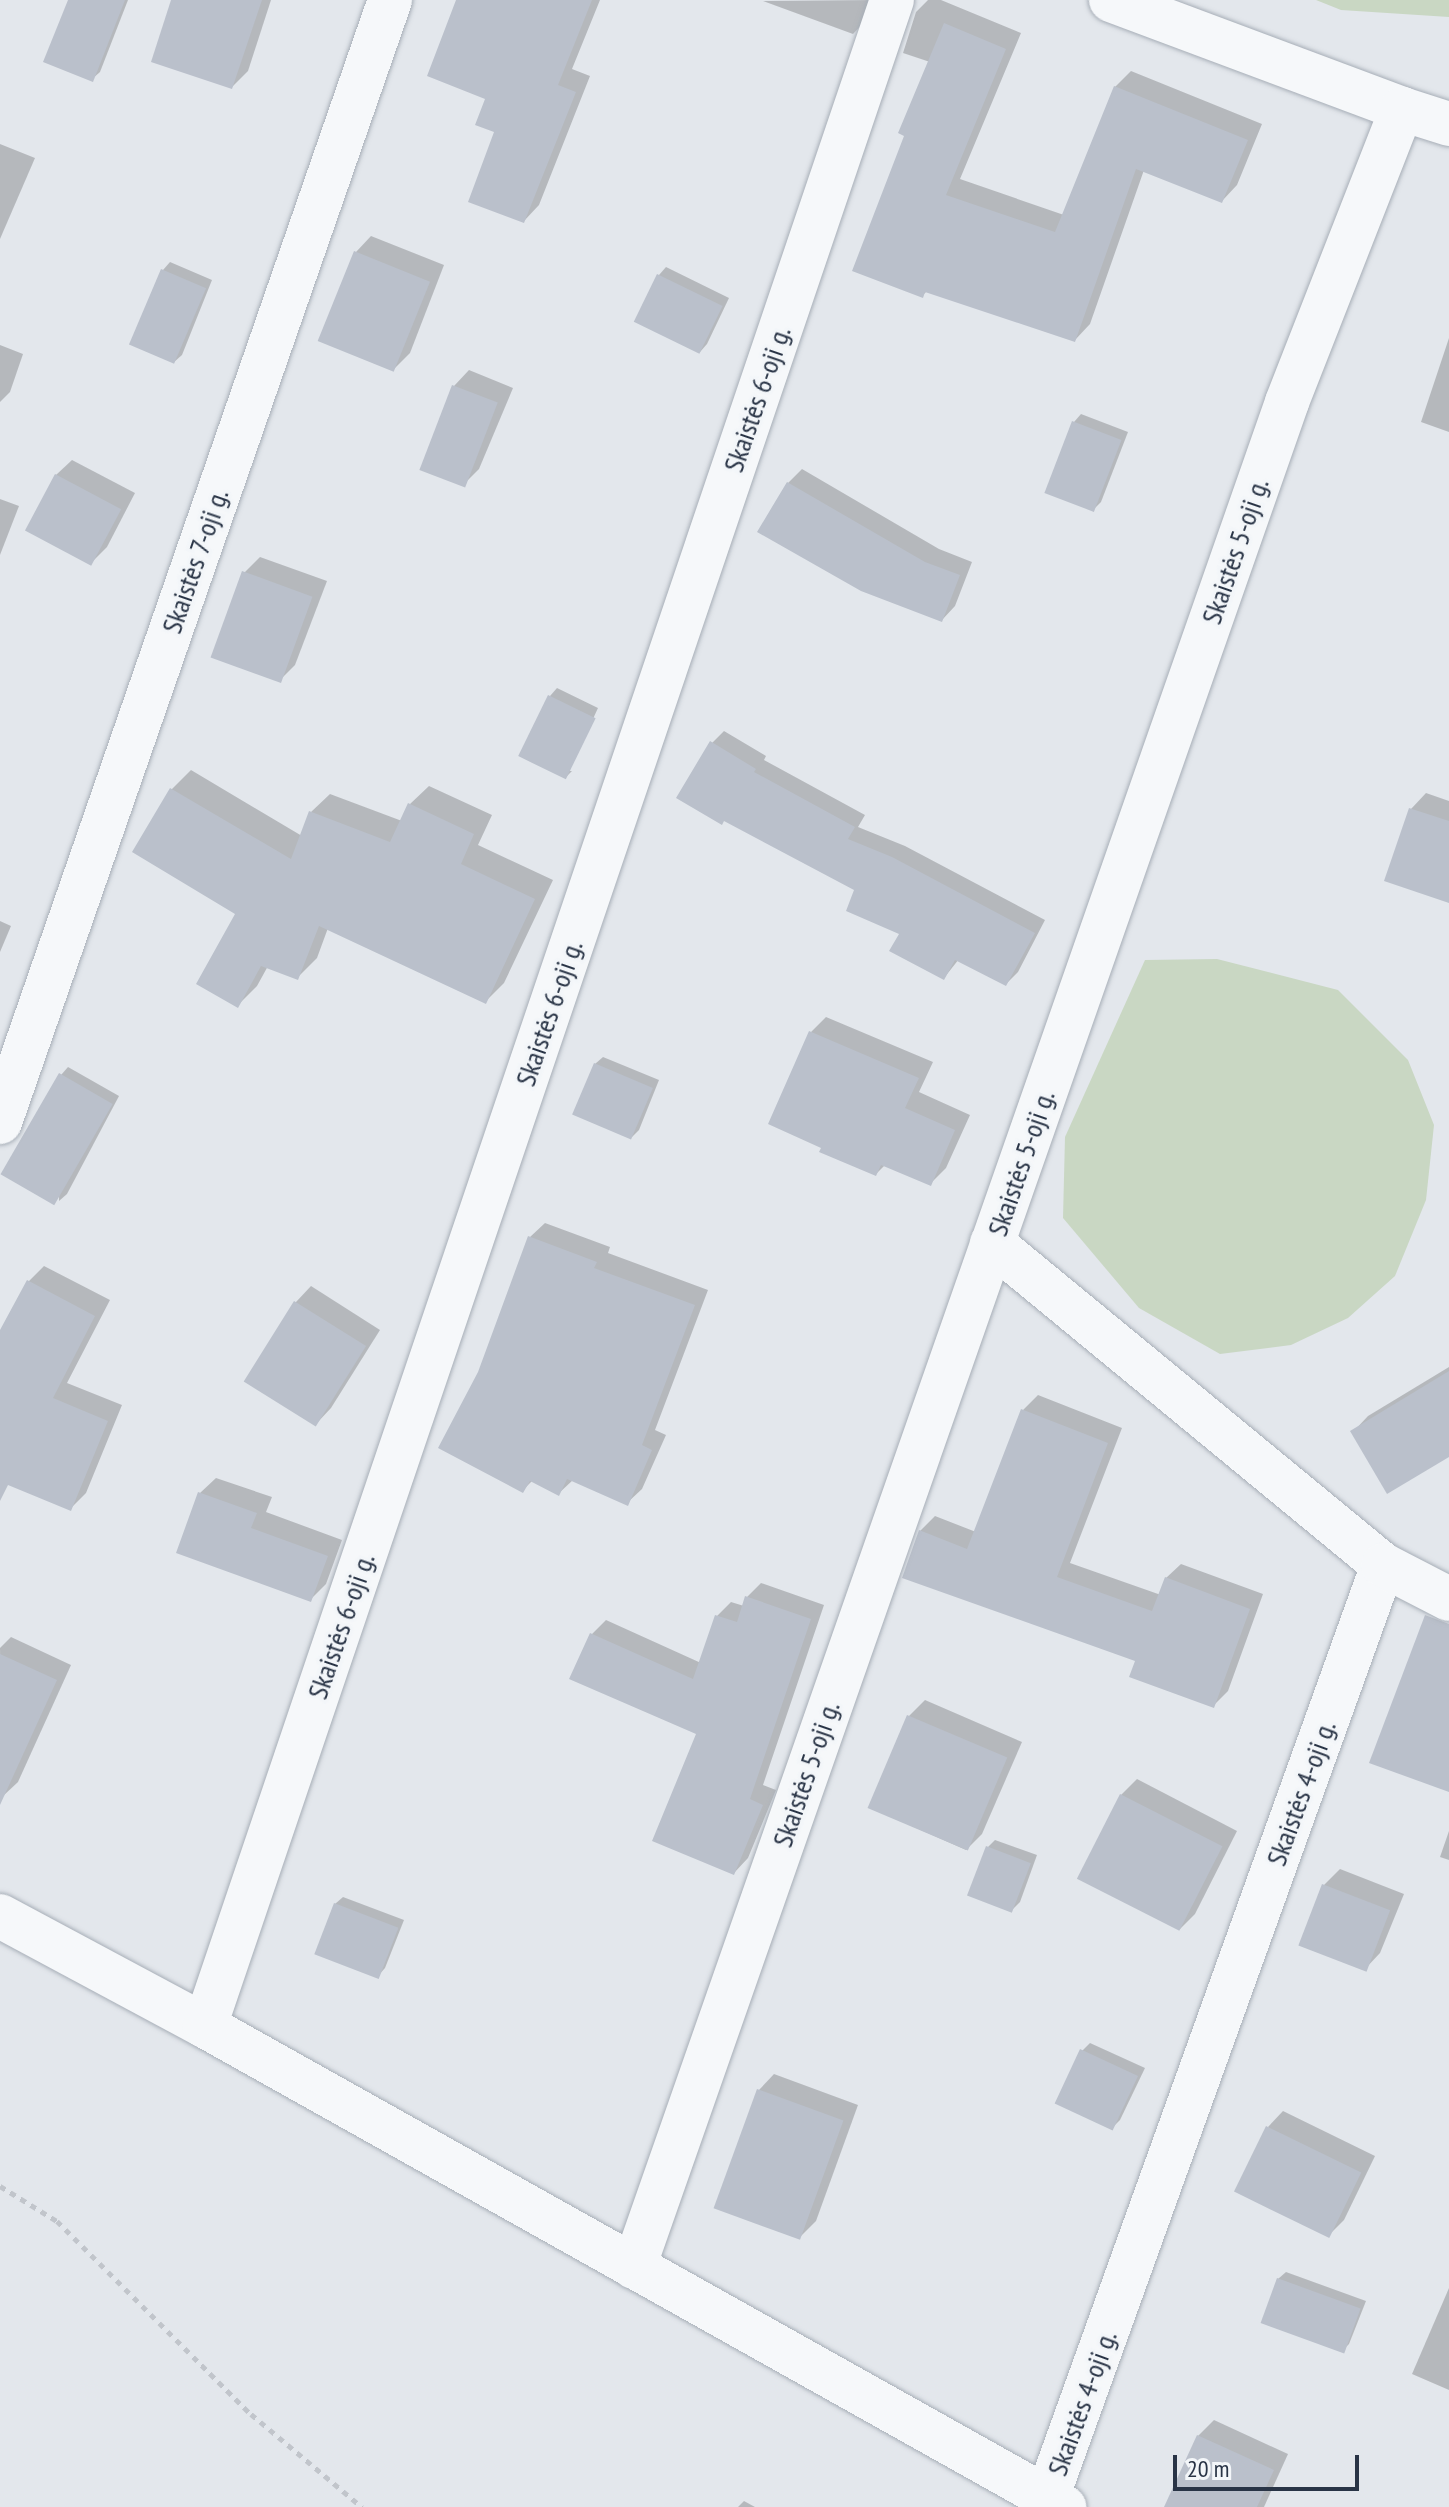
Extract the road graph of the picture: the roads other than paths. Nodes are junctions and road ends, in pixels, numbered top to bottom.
1 (390, 0) edge
2 (892, 0) edge
3 (1111, 0) edge
4 (1402, 109) junction
5 (1449, 124) edge
6 (0, 1122) edge
7 (992, 1243) junction
8 (1383, 1565) junction
9 (1449, 1599) edge
10 (0, 1916) edge
11 (205, 2026) junction
12 (634, 2267) junction
13 (1056, 2503) edge

1 - 6 street, Skaistės 7-oji g.
2 - 11 street, Skaistės 6-oji g.
3 - 4 street
4 - 5 street
4 - 7 street, Skaistės 5-oji g.
7 - 8 street
7 - 12 street, Skaistės 5-oji g.
8 - 9 street
8 - 13 street, Skaistės 4-oji g.
10 - 11 street
11 - 12 street
12 - 13 street

